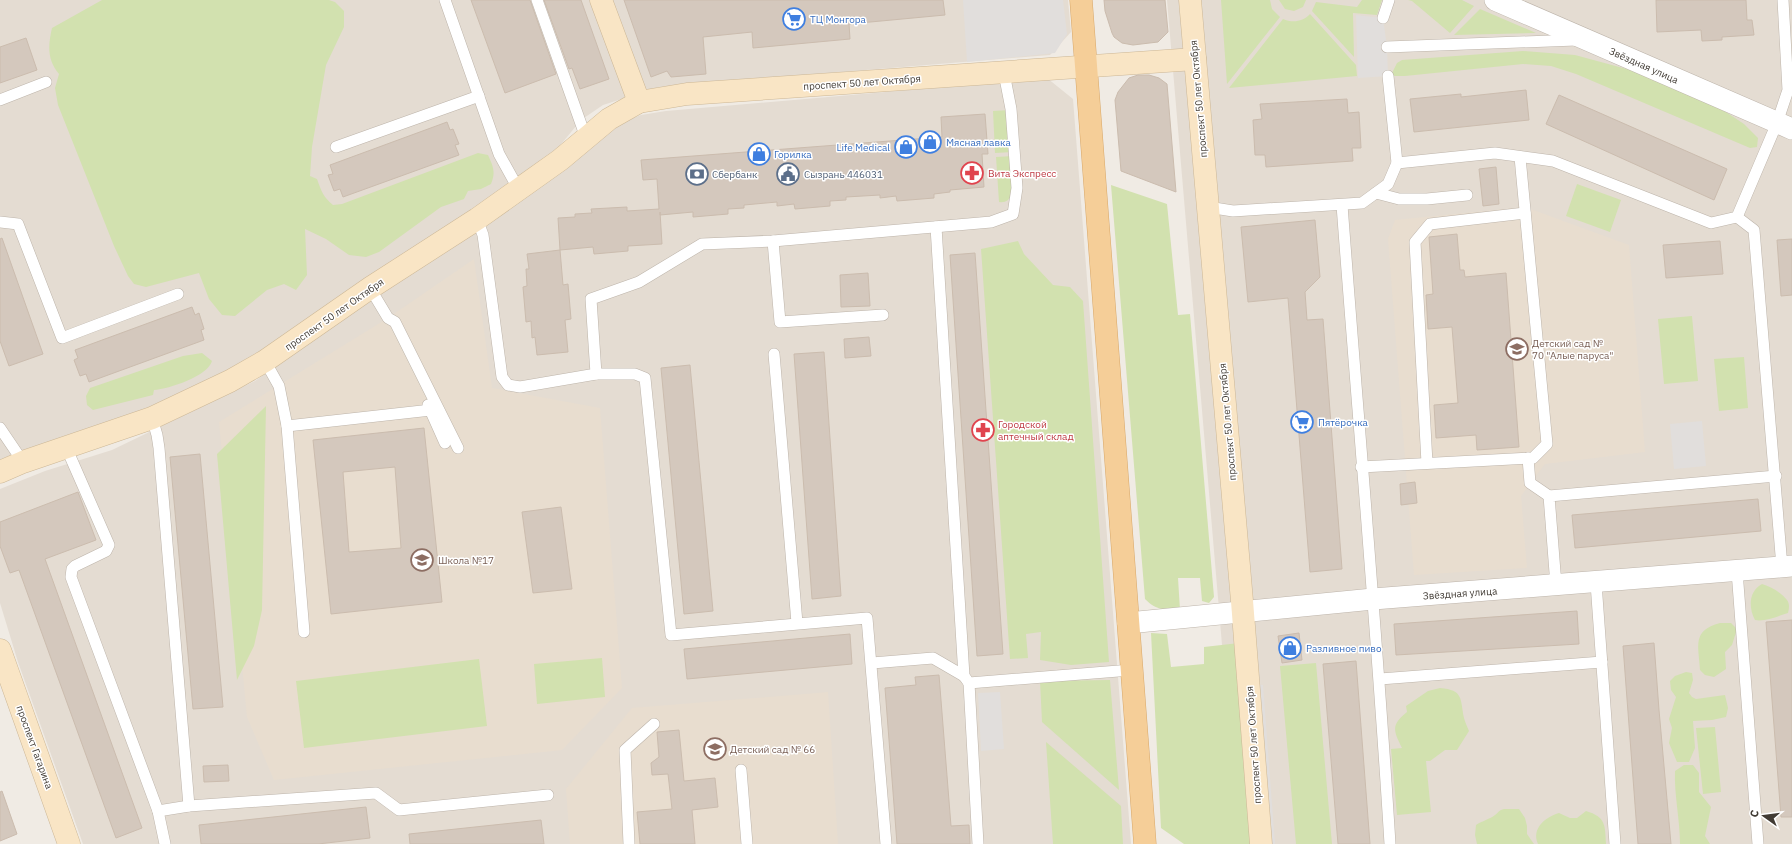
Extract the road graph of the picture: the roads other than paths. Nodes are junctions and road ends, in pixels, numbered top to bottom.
1 (445, 0) edge
2 (537, 0) edge
3 (601, 0) edge
4 (1081, 0) edge
5 (1190, 0) edge
6 (1389, 0) edge
7 (1495, 0) edge
8 (1783, 0) edge
9 (1383, 18) dead end
10 (1586, 39) junction
11 (1387, 47) dead end
12 (1195, 59) junction
13 (1086, 67) junction
14 (1004, 73) junction
15 (1388, 76) dead end
16 (46, 82) dead end
17 (479, 96) junction
18 (0, 100) edge
19 (639, 102) junction
20 (1785, 126) edge
21 (586, 138) junction
22 (336, 147) dead end
23 (1520, 157) junction
24 (1397, 163) junction
25 (519, 190) junction
26 (1376, 193) junction
27 (1467, 195) dead end
28 (1342, 204) junction
29 (1208, 208) junction
30 (1525, 213) junction
31 (1737, 217) junction
32 (477, 219) junction
33 (0, 222) edge
34 (936, 227) junction
35 (773, 241) junction
36 (370, 288) junction
37 (178, 294) dead end
38 (883, 315) dead end
39 (774, 354) dead end
40 (266, 361) junction
41 (596, 374) junction
42 (435, 411) junction
43 (152, 418) junction
44 (287, 426) junction
45 (0, 428) edge
46 (445, 443) dead end
47 (66, 447) junction
48 (458, 448) dead end
49 (1528, 458) junction
50 (23, 462) junction
51 (1427, 463) junction
52 (1361, 467) junction
53 (0, 472) edge
54 (1776, 476) junction
55 (1550, 496) junction
56 (1787, 567) edge
57 (1736, 571) junction
58 (1596, 583) junction
59 (1556, 585) junction
60 (1373, 599) junction
61 (1243, 613) junction
62 (797, 623) junction
63 (1128, 624) junction
64 (304, 632) dead end
65 (0, 650) edge
66 (1602, 662) junction
67 (872, 663) junction
68 (1131, 670) junction
69 (1380, 678) junction
70 (967, 680) junction
71 (654, 724) dead end
72 (741, 770) dead end
73 (548, 795) dead end
74 (189, 806) junction
75 (158, 811) junction
76 (69, 844) edge
77 (165, 844) edge
78 (629, 844) edge
79 (748, 844) edge
80 (886, 844) edge
81 (978, 844) edge
82 (1145, 844) edge
83 (1261, 844) edge
84 (1390, 844) edge
85 (1615, 844) edge
86 (1758, 844) edge

1 - 17 lane
2 - 21 lane
3 - 19 street
4 - 13 main road
5 - 12 street, проспект 50 лет Октября
6 - 9 lane
7 - 10 street, Звёздная улица
8 - 20 lane
10 - 11 lane
10 - 20 street, Звёздная улица
12 - 13 street, проспект 50 лет Октября
12 - 29 street, проспект 50 лет Октября
13 - 14 street, проспект 50 лет Октября
13 - 63 main road
14 - 19 street, проспект 50 лет Октября
14 - 34 lane
15 - 24 lane
16 - 18 lane
17 - 22 lane
17 - 25 lane
19 - 21 street, проспект 50 лет Октября
20 - 31 lane
21 - 25 street, проспект 50 лет Октября
23 - 24 lane
23 - 30 lane
23 - 31 lane
24 - 26 lane
25 - 32 street, проспект 50 лет Октября
26 - 27 lane
26 - 28 lane
28 - 29 lane
28 - 52 lane
29 - 61 street, проспект 50 лет Октября
30 - 49 lane
30 - 51 lane
31 - 54 lane
32 - 36 street, проспект 50 лет Октября
32 - 41 lane
33 - 37 lane
34 - 35 lane
34 - 70 lane
35 - 38 lane
35 - 41 lane
36 - 40 street, проспект 50 лет Октября
36 - 42 lane
39 - 62 lane
40 - 43 street, проспект 50 лет Октября
40 - 44 lane
41 - 62 lane
42 - 44 lane
42 - 46 lane
42 - 48 lane
43 - 47 street, проспект 50 лет Октября
43 - 74 lane
44 - 64 lane
45 - 50 lane
47 - 50 street, проспект 50 лет Октября
47 - 75 lane
49 - 51 lane
49 - 55 lane
50 - 53 street, проспект 50 лет Октября
51 - 52 lane
52 - 60 lane
54 - 55 lane
54 - 56 lane
55 - 59 lane
56 - 57 street, Звёздная улица
57 - 58 street, Звёздная улица
57 - 86 lane
58 - 59 street, Звёздная улица
58 - 66 lane
59 - 60 street, Звёздная улица
60 - 61 street, Звёздная улица
60 - 69 lane
61 - 63 street, Звёздная улица
61 - 83 street, проспект 50 лет Октября
62 - 67 lane
63 - 68 main road
65 - 76 street, проспект Гагарина
66 - 69 lane
66 - 85 lane
67 - 70 lane
67 - 80 lane
68 - 70 lane
68 - 82 main road
69 - 84 lane
70 - 81 lane
71 - 78 lane
72 - 79 lane
73 - 74 lane
74 - 75 lane
75 - 77 lane

